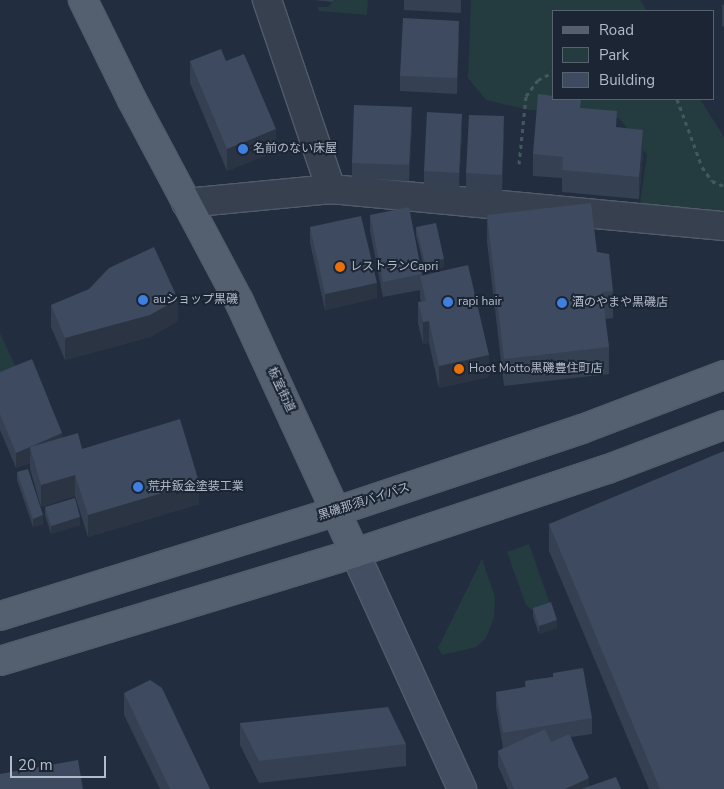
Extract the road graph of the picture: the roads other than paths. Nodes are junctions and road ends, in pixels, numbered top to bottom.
1 (83, 0) edge
2 (267, 0) edge
3 (331, 189) junction
4 (186, 203) junction
5 (724, 226) edge
6 (724, 375) edge
7 (724, 425) edge
8 (336, 511) junction
9 (355, 553) junction
10 (0, 616) edge
11 (0, 661) edge
12 (462, 789) edge

1 - 4 main road, 板室街道
2 - 3 street
3 - 4 street
3 - 5 street
4 - 8 main road, 板室街道
6 - 8 main road, 黒磯那須バイパス
7 - 9 main road
8 - 9 main road, 板室街道
8 - 10 main road, 黒磯那須バイパス
9 - 11 main road
9 - 12 main road, 板室街道

